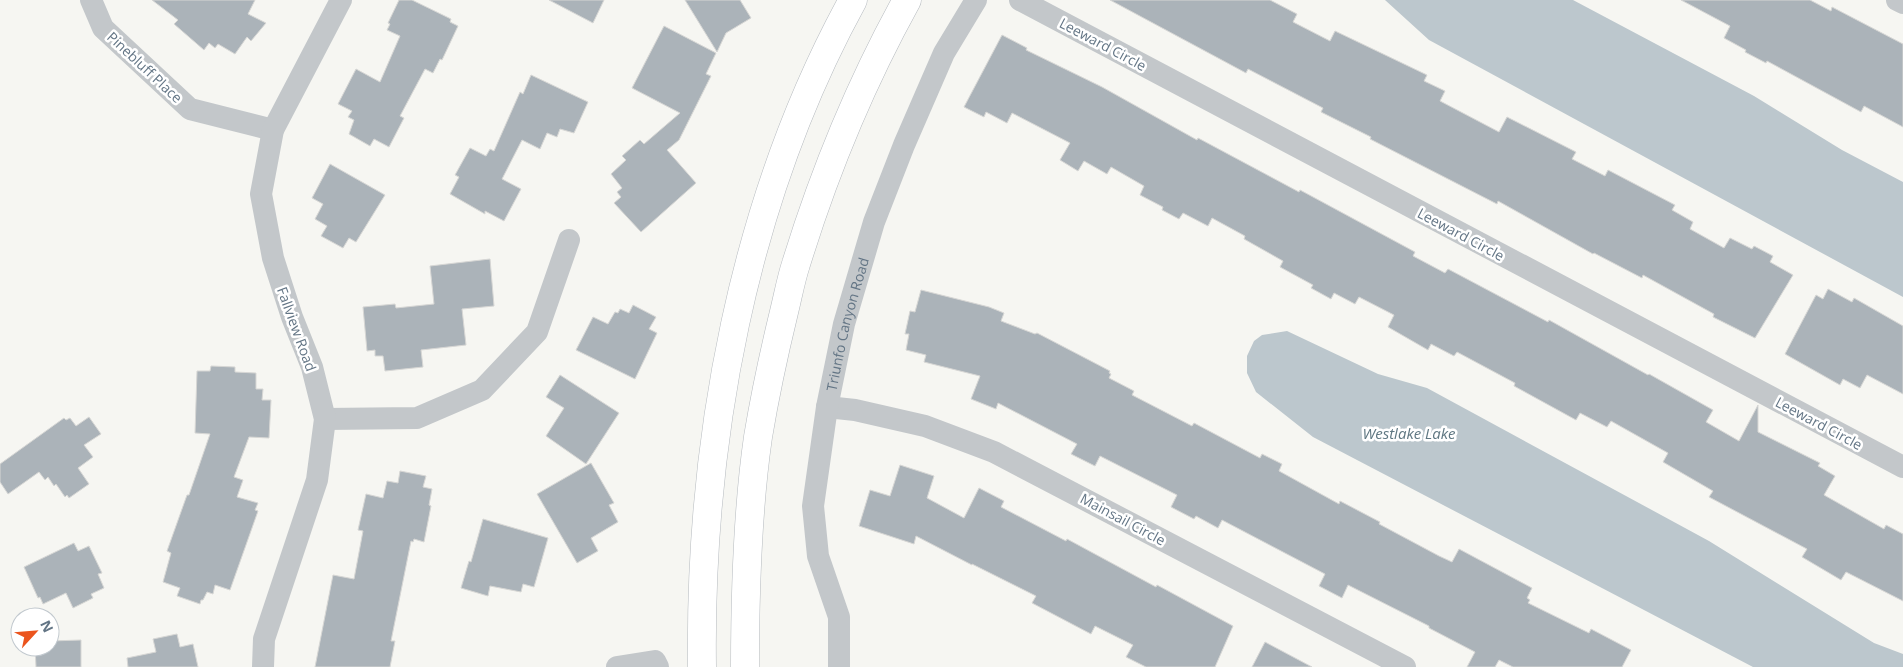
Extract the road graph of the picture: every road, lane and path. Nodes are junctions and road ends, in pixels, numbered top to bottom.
1 (90, 0) edge
2 (341, 0) edge
3 (854, 0) edge
4 (907, 0) edge
5 (976, 0) edge
6 (1020, 0) edge
7 (1897, 0) edge
8 (1903, 3) edge
9 (274, 130) junction
10 (568, 240) dead end
11 (828, 406) junction
12 (325, 418) junction
13 (1903, 467) edge
14 (263, 667) edge
15 (617, 667) edge
16 (658, 667) edge
17 (702, 667) edge
18 (745, 667) edge
19 (839, 667) edge
20 (1405, 667) edge

1 - 9 street, Pinebluff Place
2 - 9 street, Fallview Road
3 - 17 street
4 - 18 street
5 - 11 street, Triunfo Canyon Road
6 - 13 street, Leeward Circle
7 - 8 street
9 - 12 street, Fallview Road
10 - 12 street
11 - 19 street, Triunfo Canyon Road
11 - 20 street, Mainsail Circle
12 - 14 street, Fallview Road
15 - 16 street

